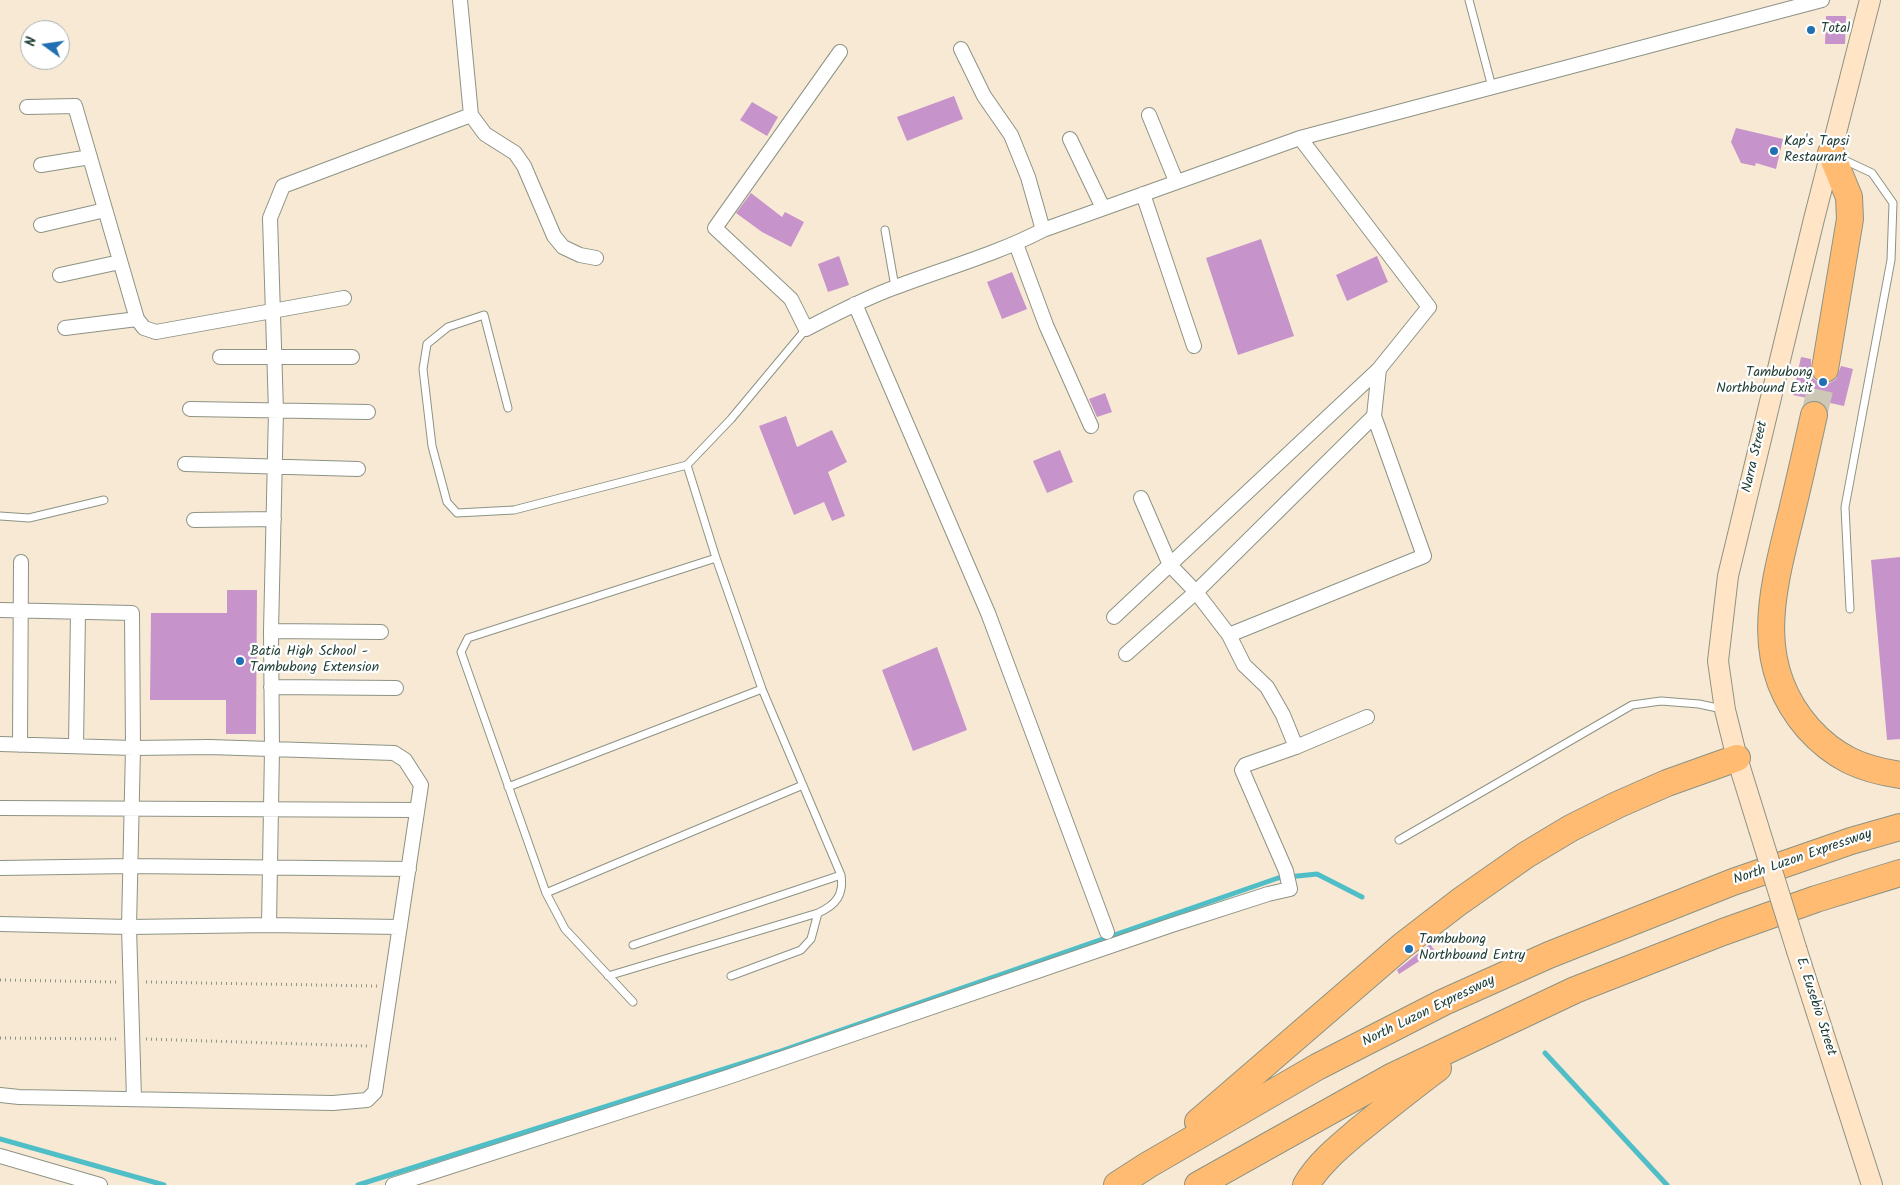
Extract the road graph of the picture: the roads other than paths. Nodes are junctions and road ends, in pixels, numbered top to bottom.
1 (460, 0) edge
2 (1469, 0) edge
3 (1822, 0) edge
4 (1870, 0) edge
5 (961, 49) dead end
6 (840, 52) dead end
7 (1492, 87) junction
8 (28, 108) dead end
9 (471, 115) junction
10 (1148, 115) dead end
11 (1300, 138) junction
12 (1070, 139) dead end
13 (1831, 153) junction
14 (90, 157) junction
15 (41, 165) dead end
16 (1176, 181) junction
17 (1142, 194) junction
18 (1103, 208) junction
19 (105, 210) junction
20 (41, 225) dead end
21 (885, 230) dead end
22 (1043, 230) junction
23 (1016, 244) junction
24 (596, 258) dead end
25 (120, 262) junction
26 (60, 275) dead end
27 (895, 287) junction
28 (344, 298) dead end
29 (855, 304) junction
30 (274, 310) junction
31 (137, 319) junction
32 (65, 328) dead end
33 (806, 329) junction
34 (1194, 346) dead end
35 (220, 357) dead end
36 (274, 357) junction
37 (352, 357) dead end
38 (1379, 369) junction
39 (1825, 369) tunnel mouth
40 (190, 408) dead end
41 (508, 408) dead end
42 (276, 411) junction
43 (368, 412) dead end
44 (1814, 415) tunnel mouth
45 (1374, 416) junction
46 (1091, 426) dead end
47 (186, 464) dead end
48 (275, 466) junction
49 (687, 466) junction
50 (358, 469) dead end
51 (1142, 498) dead end
52 (104, 500) dead end
53 (0, 516) edge
54 (274, 519) junction
55 (194, 520) dead end
56 (716, 558) junction
57 (21, 562) dead end
58 (1170, 565) junction
59 (1196, 592) junction
60 (1850, 609) dead end
61 (0, 610) edge
62 (20, 610) junction
63 (78, 612) junction
64 (1114, 617) dead end
65 (271, 631) junction
66 (382, 632) dead end
67 (1229, 635) junction
68 (1126, 654) dead end
69 (271, 687) junction
70 (396, 688) dead end
71 (762, 689) junction
72 (1725, 710) junction
73 (1367, 717) dead end
74 (0, 744) edge
75 (20, 745) junction
76 (76, 746) junction
77 (1296, 747) junction
78 (133, 748) junction
79 (272, 749) junction
80 (1737, 758) junction
81 (1900, 775) edge
82 (803, 786) junction
83 (508, 787) junction
84 (0, 808) edge
85 (131, 809) junction
86 (270, 810) junction
87 (417, 810) junction
88 (1900, 827) edge
89 (1759, 829) joint
90 (1399, 840) dead end
91 (130, 866) junction
92 (270, 867) junction
93 (0, 868) edge
94 (409, 869) junction
95 (1900, 873) edge
96 (841, 875) junction
97 (546, 893) junction
98 (818, 914) junction
99 (0, 924) edge
100 (268, 925) junction
101 (129, 927) junction
102 (400, 927) junction
103 (1107, 932) dead end
104 (633, 946) dead end
105 (608, 976) junction
106 (732, 976) dead end
107 (633, 1002) dead end
108 (1490, 1030) junction
109 (0, 1095) edge
110 (134, 1099) junction
111 (0, 1156) edge
112 (1148, 1165) junction
113 (100, 1185) edge
114 (393, 1185) edge
115 (1117, 1185) edge
116 (1198, 1185) edge
117 (1306, 1185) edge
118 (1872, 1185) edge

1 - 9 street
2 - 7 lane
3 - 7 street
4 - 13 main road, Narra Street
5 - 22 street
6 - 33 street
7 - 11 street
8 - 14 street
9 - 24 street
9 - 30 street
10 - 16 street
11 - 16 street
11 - 38 street
12 - 18 street
13 - 39 highway
13 - 60 lane
13 - 72 main road, Narra Street
14 - 15 street
14 - 19 street
16 - 17 street
17 - 18 street
17 - 34 street
18 - 22 street
19 - 20 street
19 - 25 street
21 - 27 lane
22 - 23 street
23 - 27 street
23 - 46 street
25 - 26 street
25 - 31 street
27 - 29 street
28 - 30 street
29 - 33 street
29 - 103 street
30 - 31 street
30 - 36 street
31 - 32 street
33 - 49 lane
35 - 36 street
36 - 37 street
36 - 42 street
38 - 45 street
38 - 58 street
40 - 42 street
41 - 49 lane
42 - 43 street
42 - 48 street
44 - 81 highway
45 - 59 street
45 - 67 street
47 - 48 street
48 - 50 street
48 - 54 street
49 - 56 lane
51 - 58 street
52 - 53 lane
54 - 55 street
54 - 65 street
56 - 71 lane
56 - 83 lane
57 - 62 street
58 - 59 street
58 - 64 street
59 - 67 street
59 - 68 street
61 - 62 street
62 - 63 street
62 - 75 street
63 - 76 street
63 - 78 street
65 - 66 street
65 - 69 street
67 - 77 street
69 - 70 street
69 - 79 street
71 - 82 lane
71 - 83 lane
72 - 80 main road, Narra Street
72 - 90 lane
73 - 77 street
74 - 75 street
75 - 76 street
76 - 78 street
77 - 114 street
78 - 79 street
78 - 85 street
79 - 86 street
79 - 87 street
80 - 89 main road, Narra Street
80 - 112 highway
82 - 96 lane
82 - 97 lane
83 - 97 lane
84 - 85 street
85 - 86 street
85 - 91 street
86 - 87 street
86 - 92 street
87 - 94 street
88 - 112 highway, North Luzon Expressway
89 - 118 main road, E. Eusebio Street, bridge
91 - 92 street
91 - 93 street
91 - 101 street
92 - 94 street
92 - 100 street
94 - 102 street
95 - 108 highway
96 - 98 lane
96 - 104 lane
97 - 105 lane
98 - 105 lane
98 - 106 lane
99 - 101 street
100 - 101 street
100 - 102 street
101 - 110 street
102 - 110 street
105 - 107 lane
108 - 116 highway
108 - 117 highway
109 - 110 street
111 - 113 street
112 - 115 highway, North Luzon Expressway

